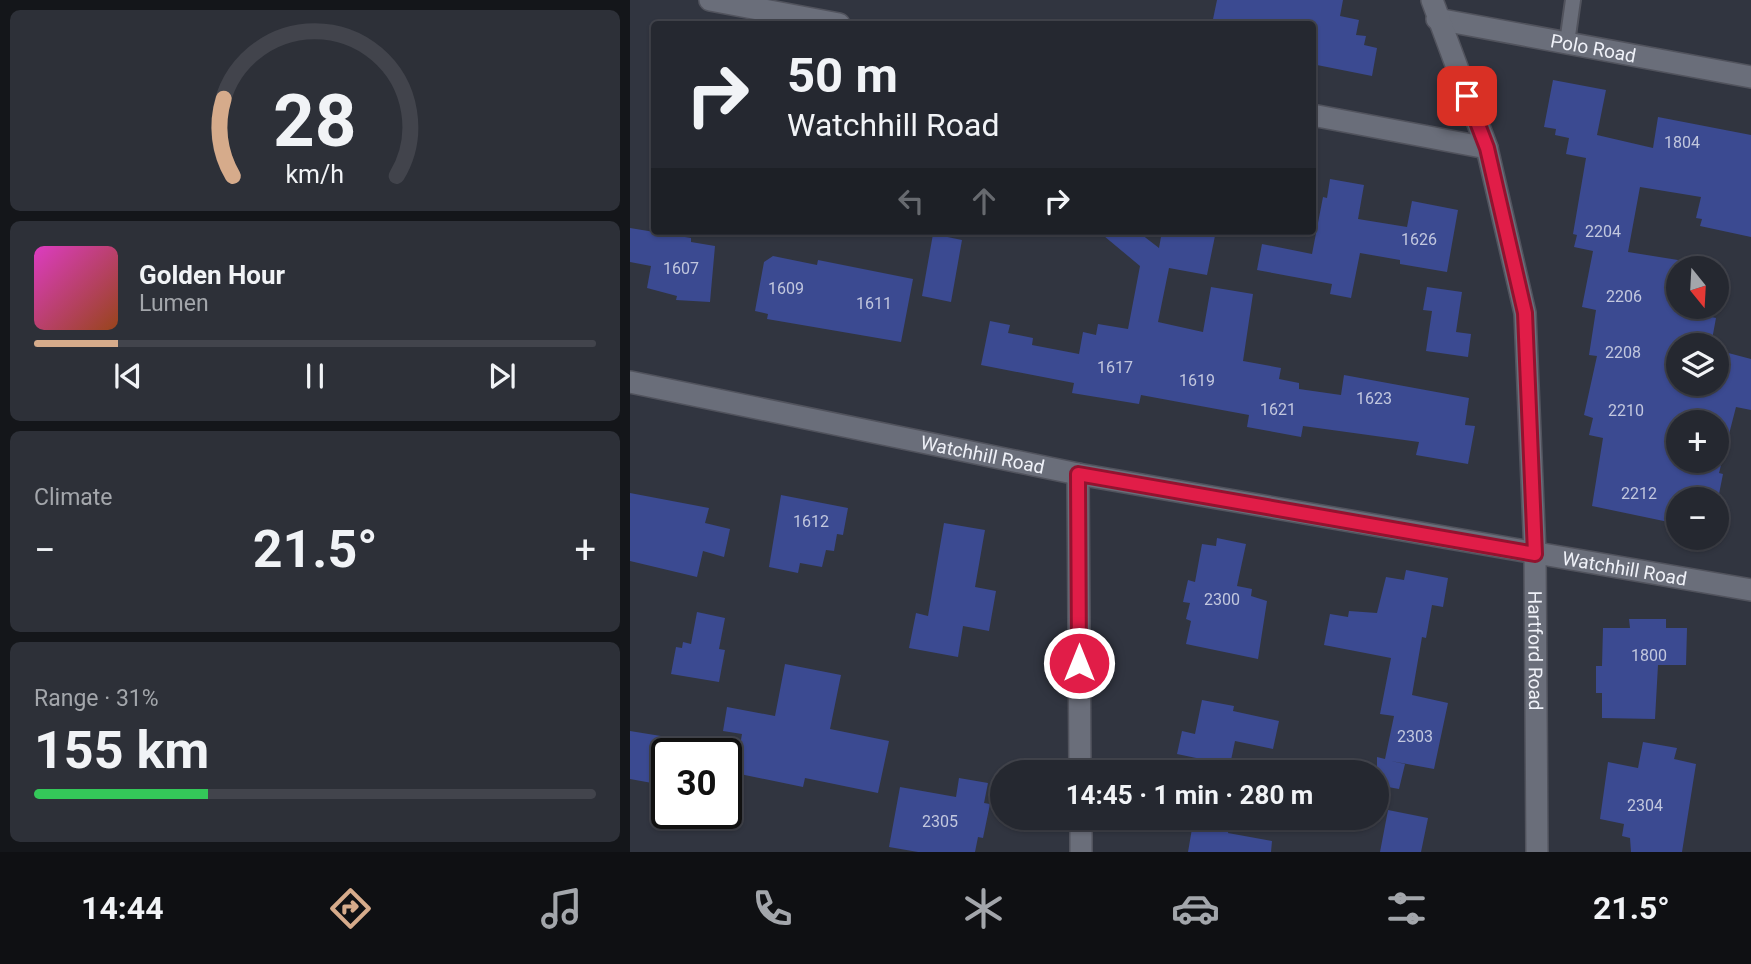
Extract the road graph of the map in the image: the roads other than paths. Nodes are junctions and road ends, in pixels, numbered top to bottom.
1 (710, 0) edge
2 (1573, 0) edge
3 (1435, 10) edge
4 (823, 21) edge
5 (1567, 43) junction
6 (1751, 77) edge
7 (1316, 116) edge
8 (1487, 148) junction
9 (630, 382) edge
10 (1078, 474) junction
11 (1535, 554) junction
12 (1751, 590) edge
13 (1080, 760) edge
14 (1081, 830) edge
15 (1081, 852) edge
16 (1537, 852) edge

1 - 4 street
2 - 5 lane
3 - 5 street, Polo Road
3 - 8 street, Hartford Road
5 - 6 street, Polo Road
7 - 8 street
8 - 11 street, Hartford Road
9 - 10 street, Watchhill Road
10 - 11 street, Watchhill Road
10 - 13 street
11 - 12 street, Watchhill Road
11 - 16 street, Hartford Road
14 - 15 street

